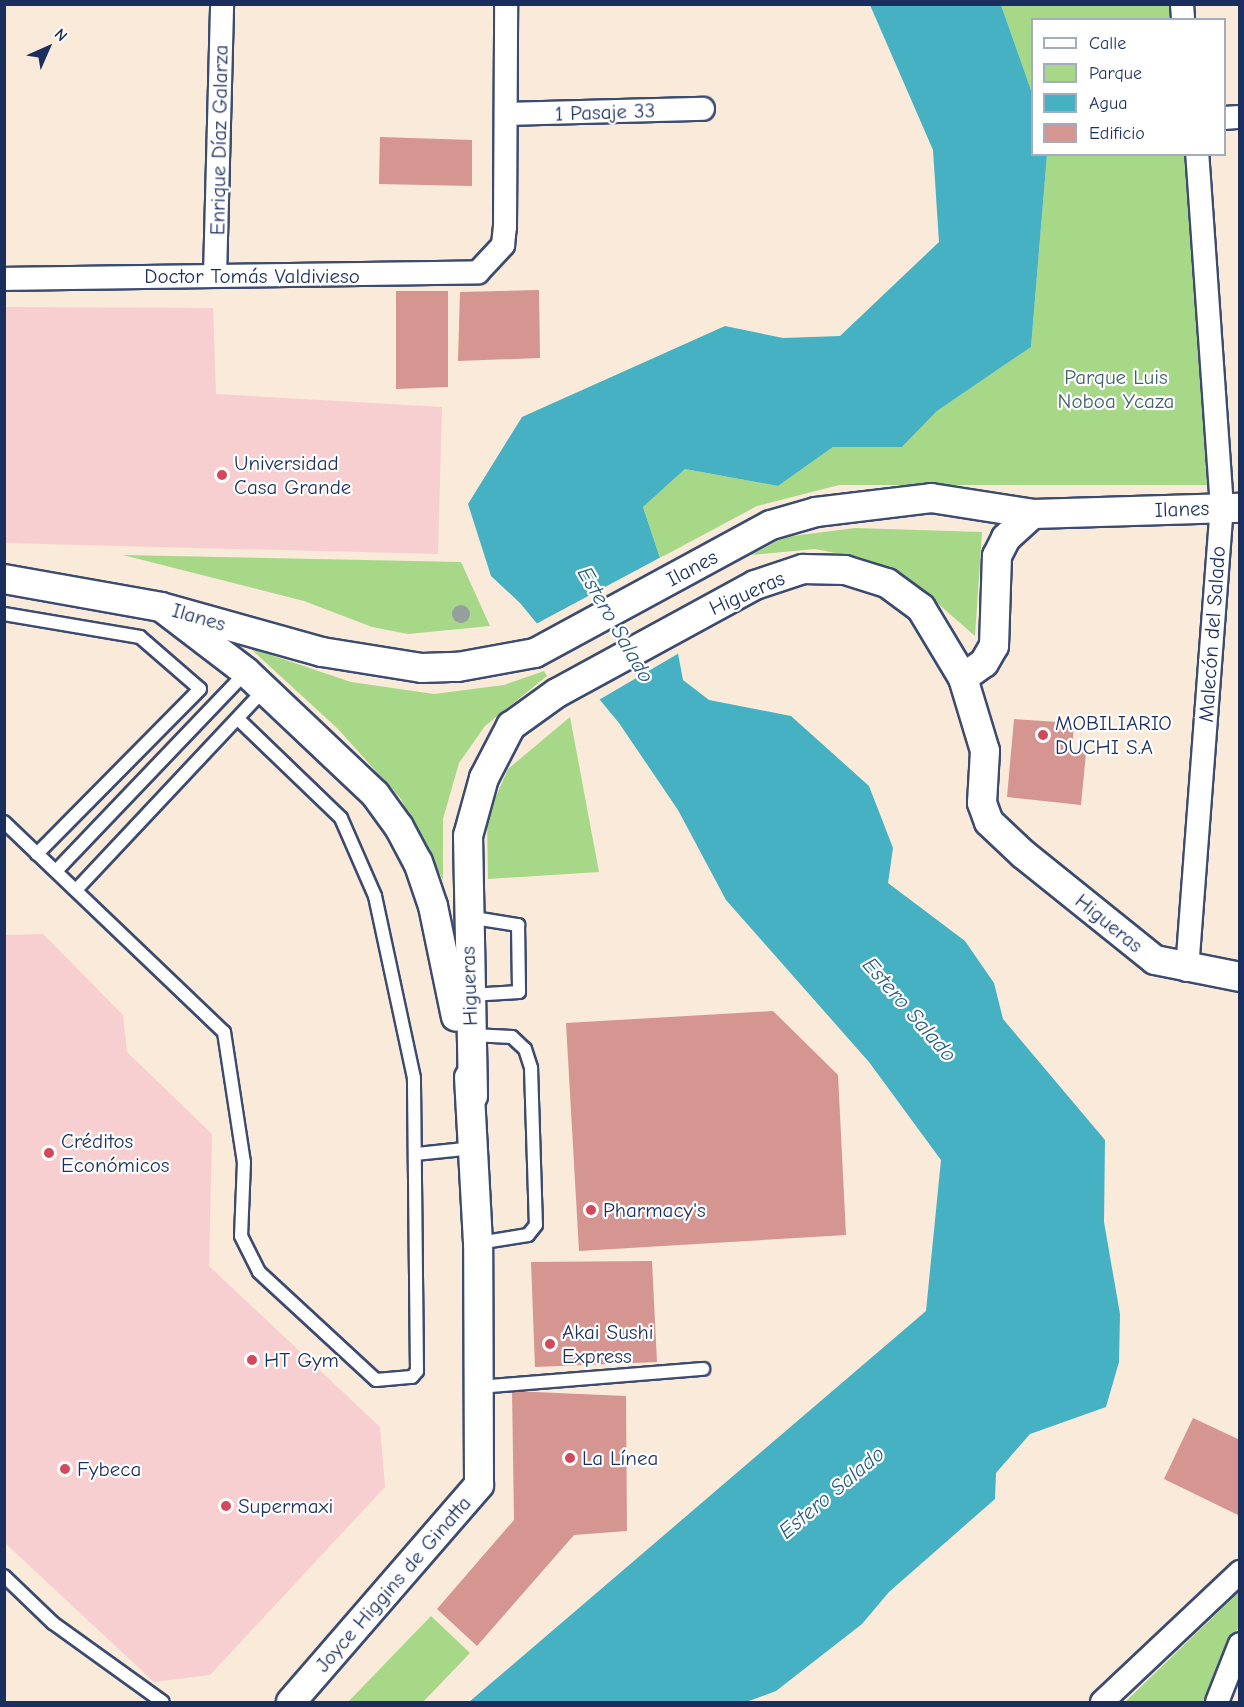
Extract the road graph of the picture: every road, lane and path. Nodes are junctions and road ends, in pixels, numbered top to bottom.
1 (222, 4) edge
2 (506, 4) edge
3 (703, 109) dead end
4 (507, 114) junction
5 (1197, 156) edge
6 (215, 276) junction
7 (4, 279) edge
8 (1231, 508) edge
9 (1033, 513) junction
10 (4, 579) edge
11 (161, 607) junction
12 (4, 614) edge
13 (963, 678) junction
14 (255, 681) junction
15 (200, 689) junction
16 (216, 704) junction
17 (238, 719) junction
18 (4, 822) edge
19 (37, 854) junction
20 (56, 871) junction
21 (76, 890) junction
22 (467, 916) junction
23 (1187, 970) junction
24 (1239, 977) edge
25 (469, 995) junction
26 (470, 1035) junction
27 (472, 1096) junction
28 (473, 1148) junction
29 (416, 1154) junction
30 (478, 1243) junction
31 (703, 1369) dead end
32 (478, 1387) junction
33 (1239, 1572) edge
34 (4, 1576) edge
35 (1239, 1644) edge
36 (163, 1702) edge
37 (291, 1702) edge
38 (1102, 1702) edge
39 (1217, 1702) edge

1 - 6 street, Enrique Díaz Galarza
2 - 4 street
3 - 4 street, 1 Pasaje 33
4 - 6 street, Doctor Tomás Valdivieso
5 - 8 street, Malecón del Salado
6 - 7 street, Doctor Tomás Valdivieso
8 - 9 street, Ilanes
8 - 23 street, Malecón del Salado
9 - 11 street, Ilanes
9 - 13 street
10 - 11 street, Ilanes
11 - 14 street
12 - 15 lane
13 - 22 street, Higueras
13 - 23 street, Higueras
14 - 16 lane
14 - 17 lane
14 - 27 street
15 - 16 lane
15 - 19 lane
16 - 20 lane
17 - 21 lane
17 - 29 lane
18 - 19 lane
19 - 20 lane
20 - 21 lane
21 - 29 lane
22 - 25 street, Higueras
22 - 25 lane
23 - 24 street, Higueras
25 - 26 street, Higueras
26 - 27 street, Higueras
26 - 30 lane
27 - 28 street, Joyce Higgins de Ginatta
28 - 29 lane
28 - 30 street, Joyce Higgins de Ginatta
30 - 32 street, Joyce Higgins de Ginatta
31 - 32 lane
32 - 37 street, Joyce Higgins de Ginatta
33 - 38 street
34 - 36 lane
35 - 39 street

